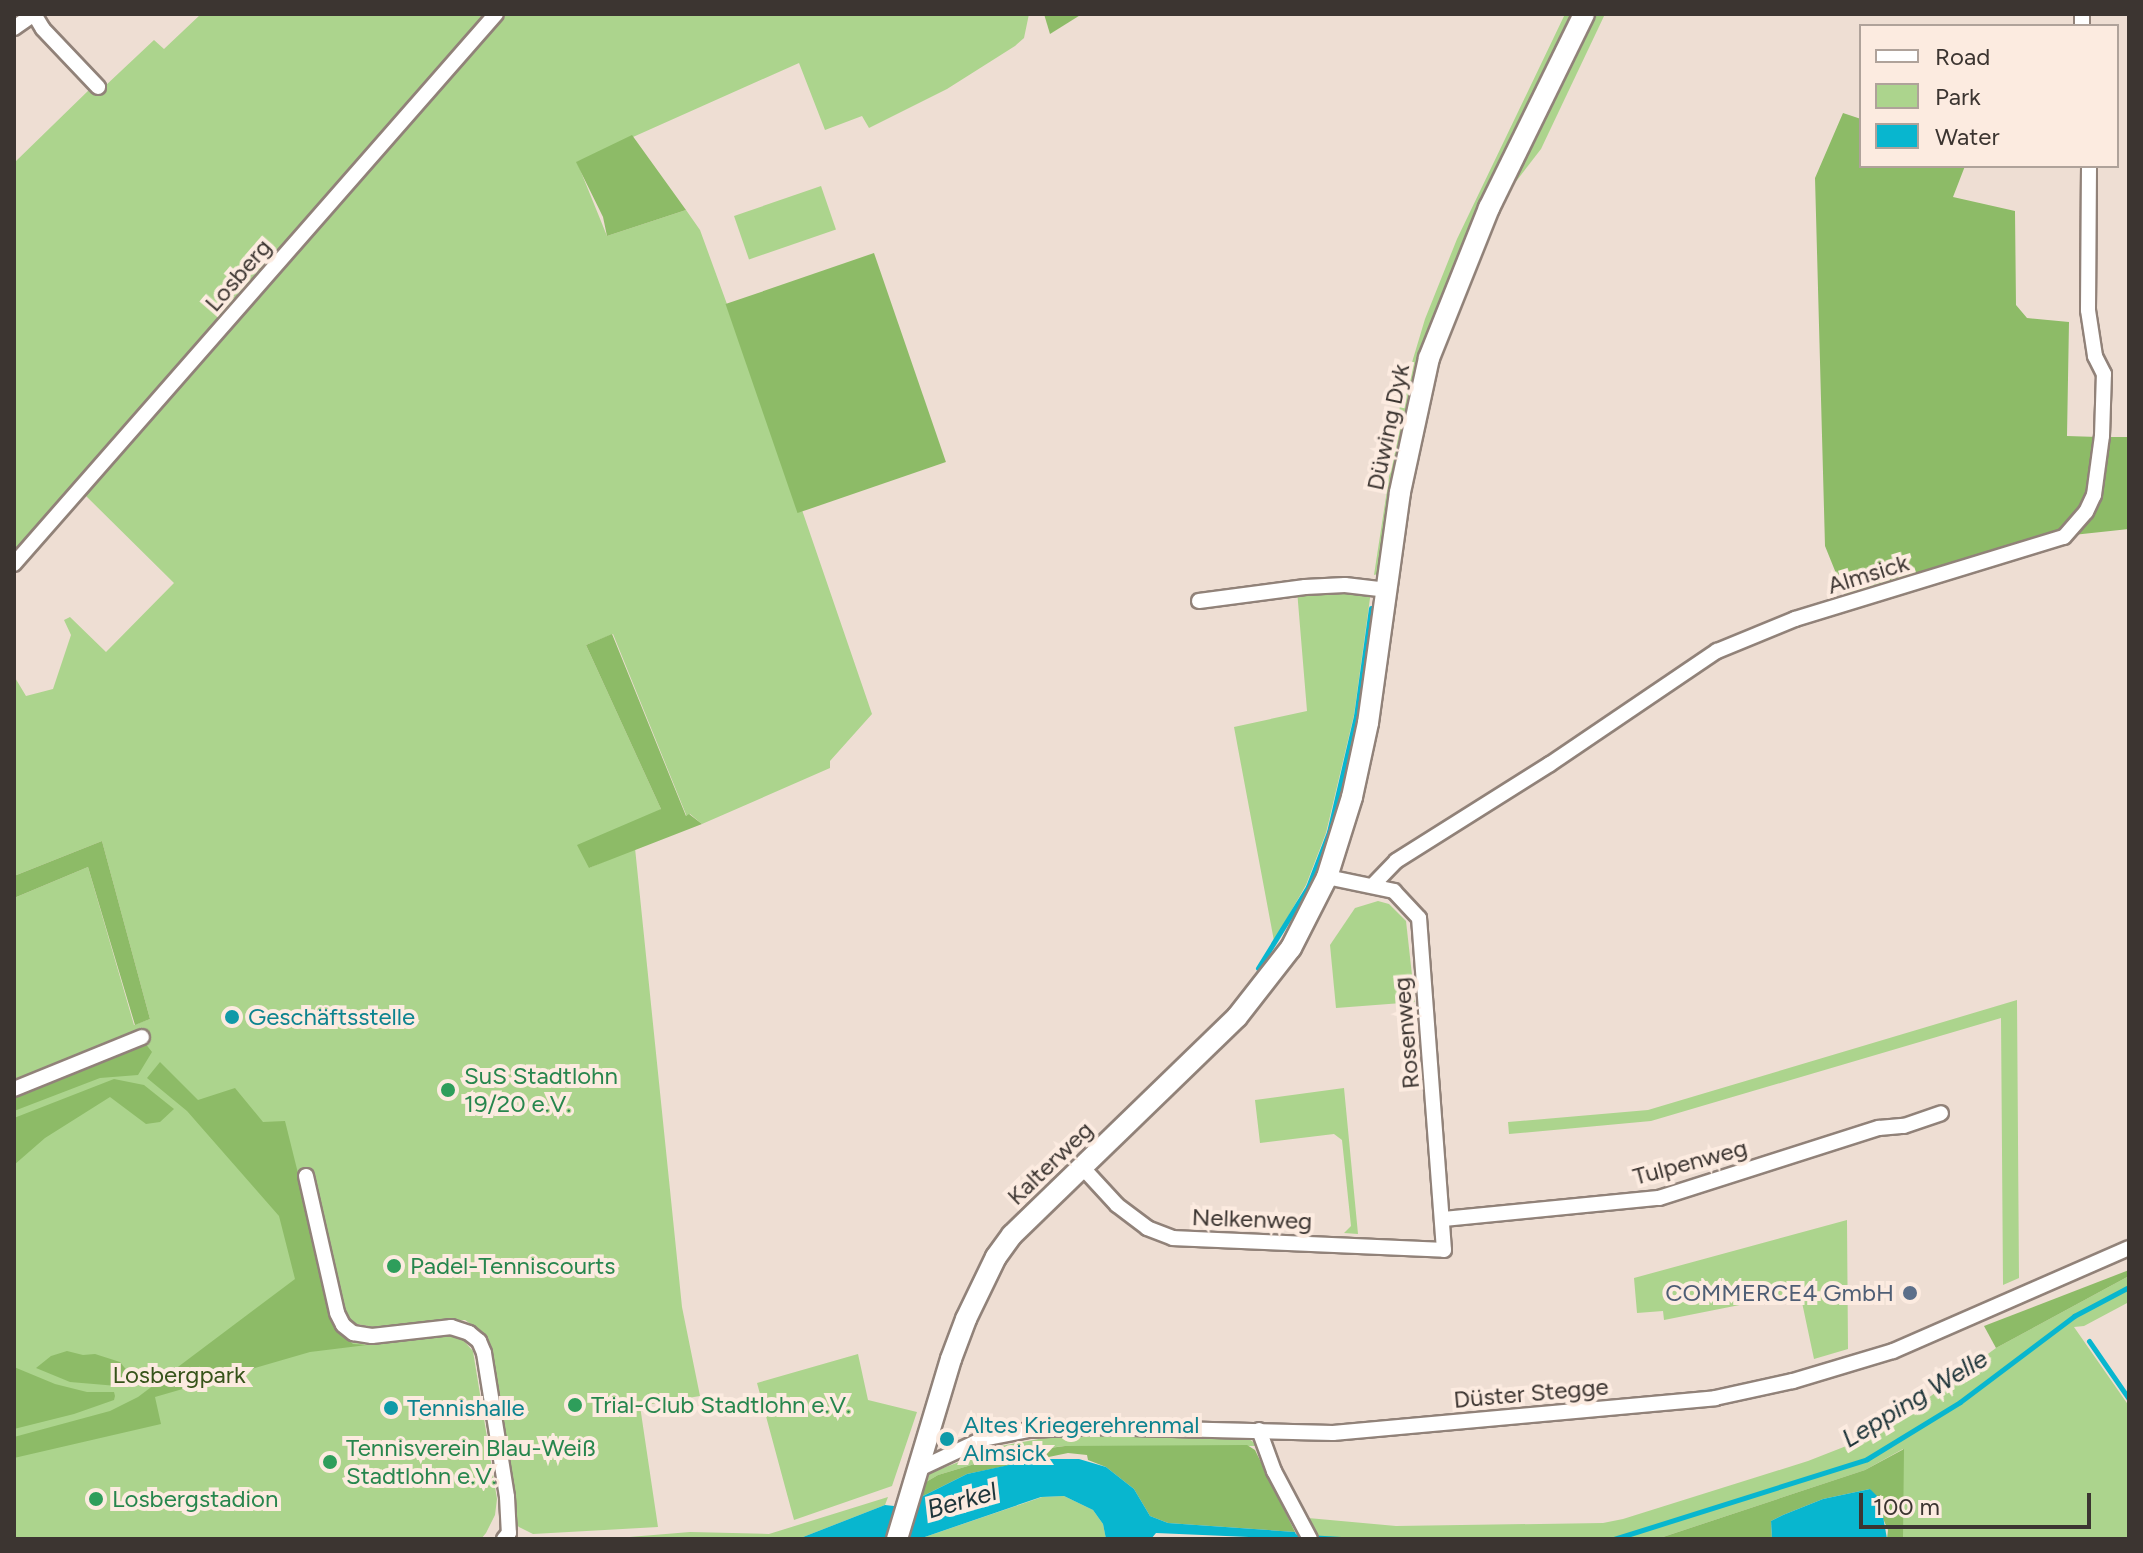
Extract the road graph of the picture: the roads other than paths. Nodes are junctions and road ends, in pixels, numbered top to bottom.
1 (34, 14) edge
2 (496, 14) edge
3 (1584, 14) edge
4 (14, 28) edge
5 (98, 87) dead end
6 (2089, 168) edge
7 (14, 564) edge
8 (1388, 590) junction
9 (1199, 601) dead end
10 (1327, 877) junction
11 (1373, 885) junction
12 (142, 1037) dead end
13 (14, 1089) edge
14 (1941, 1113) dead end
15 (1083, 1168) junction
16 (306, 1176) dead end
17 (1443, 1219) junction
18 (2129, 1248) edge
19 (1444, 1250) joint
20 (1259, 1430) junction
21 (917, 1470) junction
22 (504, 1539) edge
23 (897, 1539) edge
24 (1310, 1539) edge

1 - 4 street
1 - 5 street
2 - 7 street, Losberg
3 - 8 street, Düwing Dyk
6 - 11 street, Almsick
8 - 9 street
8 - 10 street, Düwing Dyk
10 - 11 street, Rosenweg
10 - 15 street, Kalterweg
11 - 17 street, Rosenweg
12 - 13 street
14 - 17 street, Tulpenweg
15 - 19 street, Nelkenweg
15 - 21 street, Kalterweg
16 - 22 street
17 - 19 street, Rosenweg
18 - 20 street, Düster Stegge
20 - 21 street, Düster Stegge
20 - 24 street
21 - 23 street, Kalterweg

